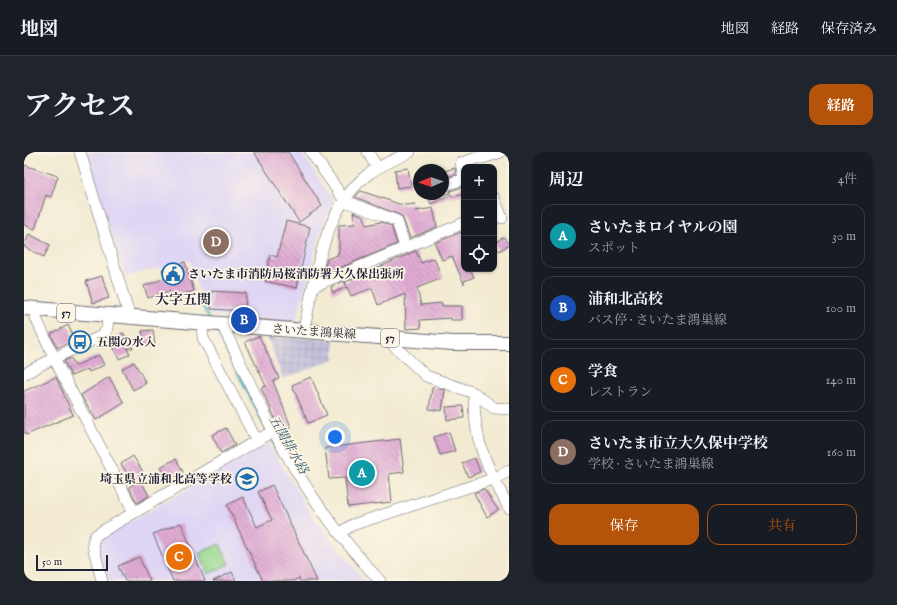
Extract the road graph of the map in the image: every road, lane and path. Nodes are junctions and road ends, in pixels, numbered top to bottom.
1 (80, 152) edge
2 (311, 152) edge
3 (368, 152) edge
4 (410, 152) edge
5 (501, 152) edge
6 (484, 158) edge
7 (377, 168) junction
8 (449, 184) edge
9 (495, 200) edge
10 (345, 201) junction
11 (502, 219) edge
12 (461, 224) edge
13 (405, 247) junction
14 (314, 286) junction
15 (29, 309) edge
16 (108, 316) junction
17 (130, 318) junction
18 (213, 324) junction
19 (303, 332) junction
20 (385, 337) junction
21 (509, 343) edge
22 (54, 358) junction
23 (24, 374) edge
24 (474, 393) junction
25 (509, 409) edge
26 (273, 431) junction
27 (257, 441) junction
28 (509, 471) edge
29 (493, 479) junction
30 (509, 508) edge
31 (134, 512) junction
32 (340, 533) junction
33 (102, 581) edge
34 (380, 581) edge

1 - 17 street
2 - 10 street
3 - 7 street
4 - 7 street
5 - 6 street
6 - 8 street
7 - 10 street
9 - 11 street
10 - 13 street
10 - 14 street
12 - 13 street
13 - 14 street
14 - 19 street
15 - 16 main road, さいたま鴻巣線 / 57
15 - 22 street
16 - 17 main road, さいたま鴻巣線 / 57
16 - 22 street
17 - 18 main road, さいたま鴻巣線 / 57
18 - 19 main road, さいたま鴻巣線 / 57
18 - 26 street
18 - 27 street
19 - 20 main road, さいたま鴻巣線 / 57
20 - 21 main road, さいたま鴻巣線 / 57
20 - 24 street
22 - 23 street
22 - 31 street
24 - 25 street
24 - 29 street
26 - 27 street
26 - 32 street
27 - 31 street
28 - 29 street
29 - 30 street
29 - 32 street
31 - 33 street
32 - 34 street

